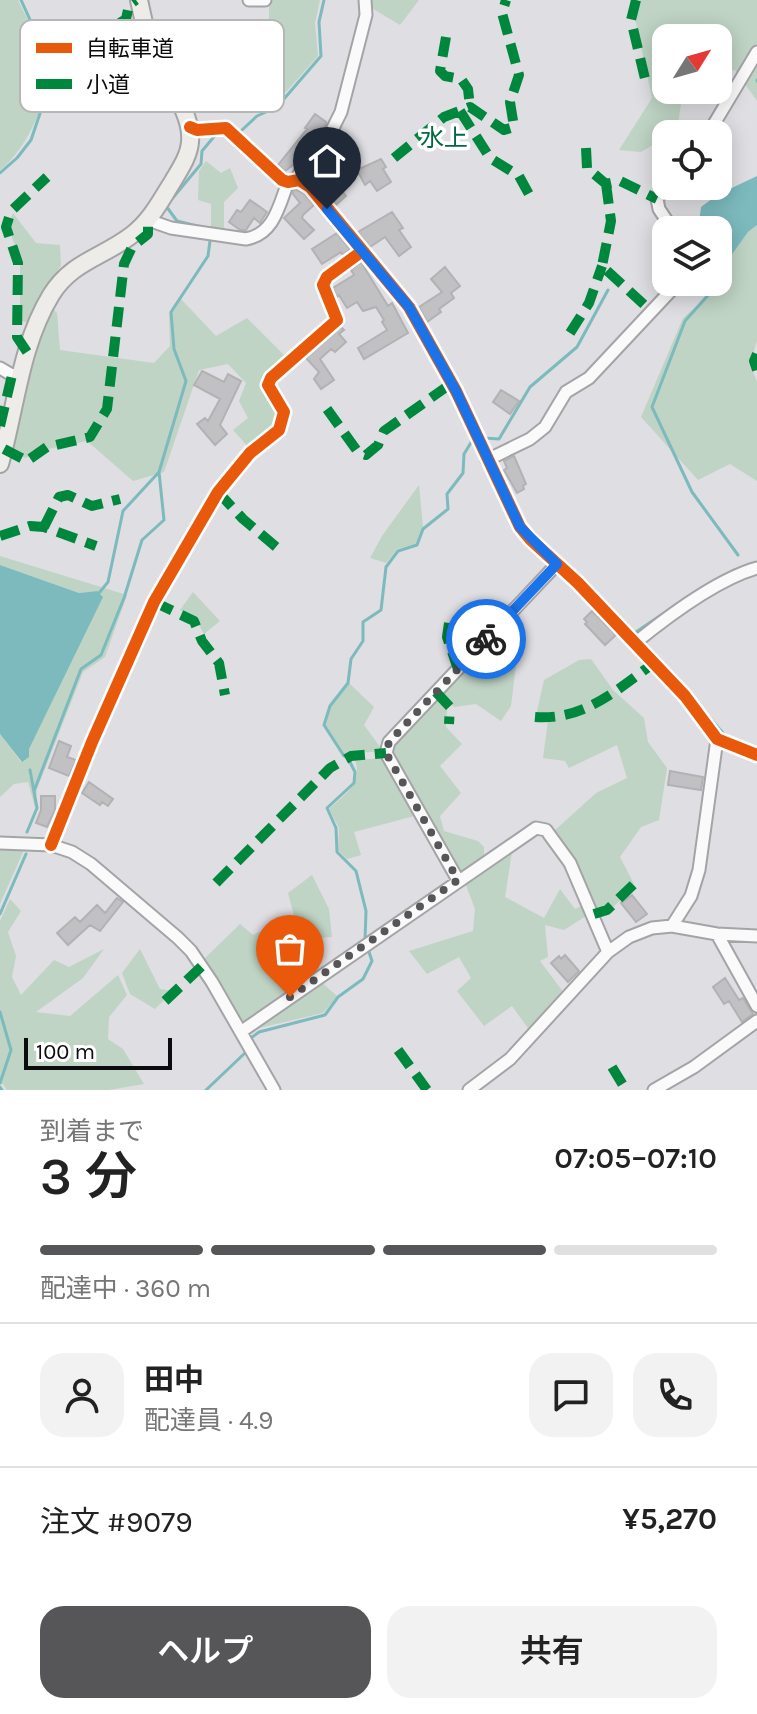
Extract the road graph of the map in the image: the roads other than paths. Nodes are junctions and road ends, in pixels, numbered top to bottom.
1 (139, 0) edge
2 (249, 0) edge
3 (265, 0) edge
4 (365, 0) edge
5 (145, 20) edge
6 (757, 52) edge
7 (183, 112) edge
8 (716, 120) edge
9 (190, 127) junction
10 (293, 181) junction
11 (148, 220) junction
12 (361, 252) junction
13 (666, 296) edge
14 (0, 368) edge
15 (21, 373) junction
16 (487, 460) junction
17 (0, 464) edge
18 (557, 564) junction
19 (757, 568) edge
20 (635, 643) junction
21 (717, 739) junction
22 (757, 755) edge
23 (0, 843) edge
24 (51, 845) junction
25 (458, 880) junction
26 (672, 926) junction
27 (717, 934) junction
28 (757, 936) edge
29 (608, 952) junction
30 (757, 1006) edge
31 (757, 1021) edge
32 (242, 1031) junction
33 (274, 1090) edge
34 (469, 1090) edge
35 (654, 1090) edge

1 - 5 street
2 - 3 street
4 - 10 street
6 - 8 street
7 - 9 street
9 - 10 street
9 - 11 street
10 - 11 street
10 - 12 street
11 - 15 street
12 - 16 street
12 - 24 street
13 - 16 street
14 - 15 street
15 - 17 street
16 - 18 street
18 - 20 street
18 - 25 street
19 - 20 street
20 - 21 street
21 - 22 street
21 - 26 street
23 - 24 street
24 - 32 street
25 - 29 street
25 - 32 street
26 - 27 street
26 - 29 street
27 - 28 street
27 - 30 street
29 - 34 street
31 - 35 street
32 - 33 street

